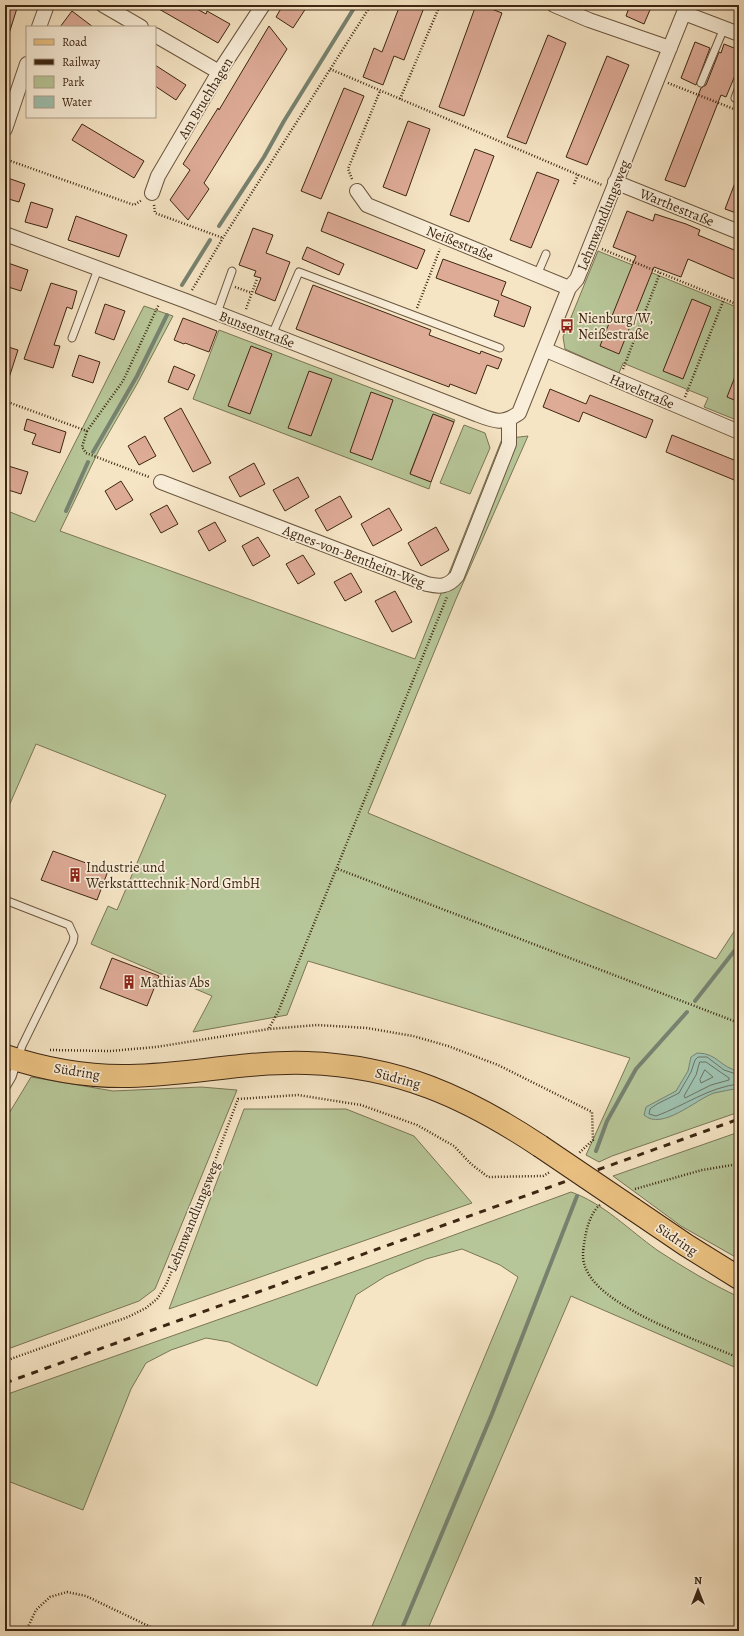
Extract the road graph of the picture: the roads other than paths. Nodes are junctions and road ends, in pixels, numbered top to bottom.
1 (47, 5) edge
2 (103, 5) edge
3 (263, 5) edge
4 (554, 5) edge
5 (686, 9) edge
6 (39, 26) edge
7 (139, 26) edge
8 (724, 28) junction
9 (739, 34) edge
10 (156, 36) edge
11 (670, 48) junction
12 (26, 67) edge
13 (219, 72) junction
14 (701, 83) dead end
15 (739, 87) edge
16 (735, 98) dead end
17 (5, 129) edge
18 (614, 186) junction
19 (357, 191) road end
20 (152, 193) road end
21 (739, 232) edge
22 (5, 234) edge
23 (546, 254) dead end
24 (98, 269) junction
25 (232, 271) dead end
26 (537, 275) junction
27 (569, 288) junction
28 (217, 313) junction
29 (272, 335) junction
30 (72, 338) dead end
31 (500, 348) dead end
32 (546, 350) junction
33 (509, 420) junction
34 (739, 432) edge
35 (161, 482) road end
36 (5, 900) edge
37 (11, 1058) edge
38 (5, 1089) edge
39 (739, 1278) edge

1 - 6 street
2 - 7 street
3 - 13 street, Am Bruchhagen
4 - 11 street
5 - 8 street
5 - 11 street, Lehmwandlungsweg
8 - 9 street
8 - 14 lane
10 - 13 street
11 - 18 street, Lehmwandlungsweg
12 - 17 street
13 - 20 street, Am Bruchhagen
15 - 16 lane
18 - 21 street, Warthestraße
18 - 27 street, Lehmwandlungsweg
19 - 26 street, Neißestraße
22 - 24 street, Bunsenstraße
23 - 26 lane
24 - 28 street, Bunsenstraße
24 - 30 lane
25 - 28 lane
26 - 27 street, Neißestraße
27 - 32 street, Lehmwandlungsweg
28 - 29 street, Bunsenstraße
29 - 31 lane
29 - 33 street, Bunsenstraße
32 - 33 street, Lehmwandlungsweg
32 - 34 street, Havelstraße
33 - 35 street, Agnes-von-Bentheim-Weg
36 - 37 lane
37 - 38 lane
37 - 39 main road, Südring, bridge

